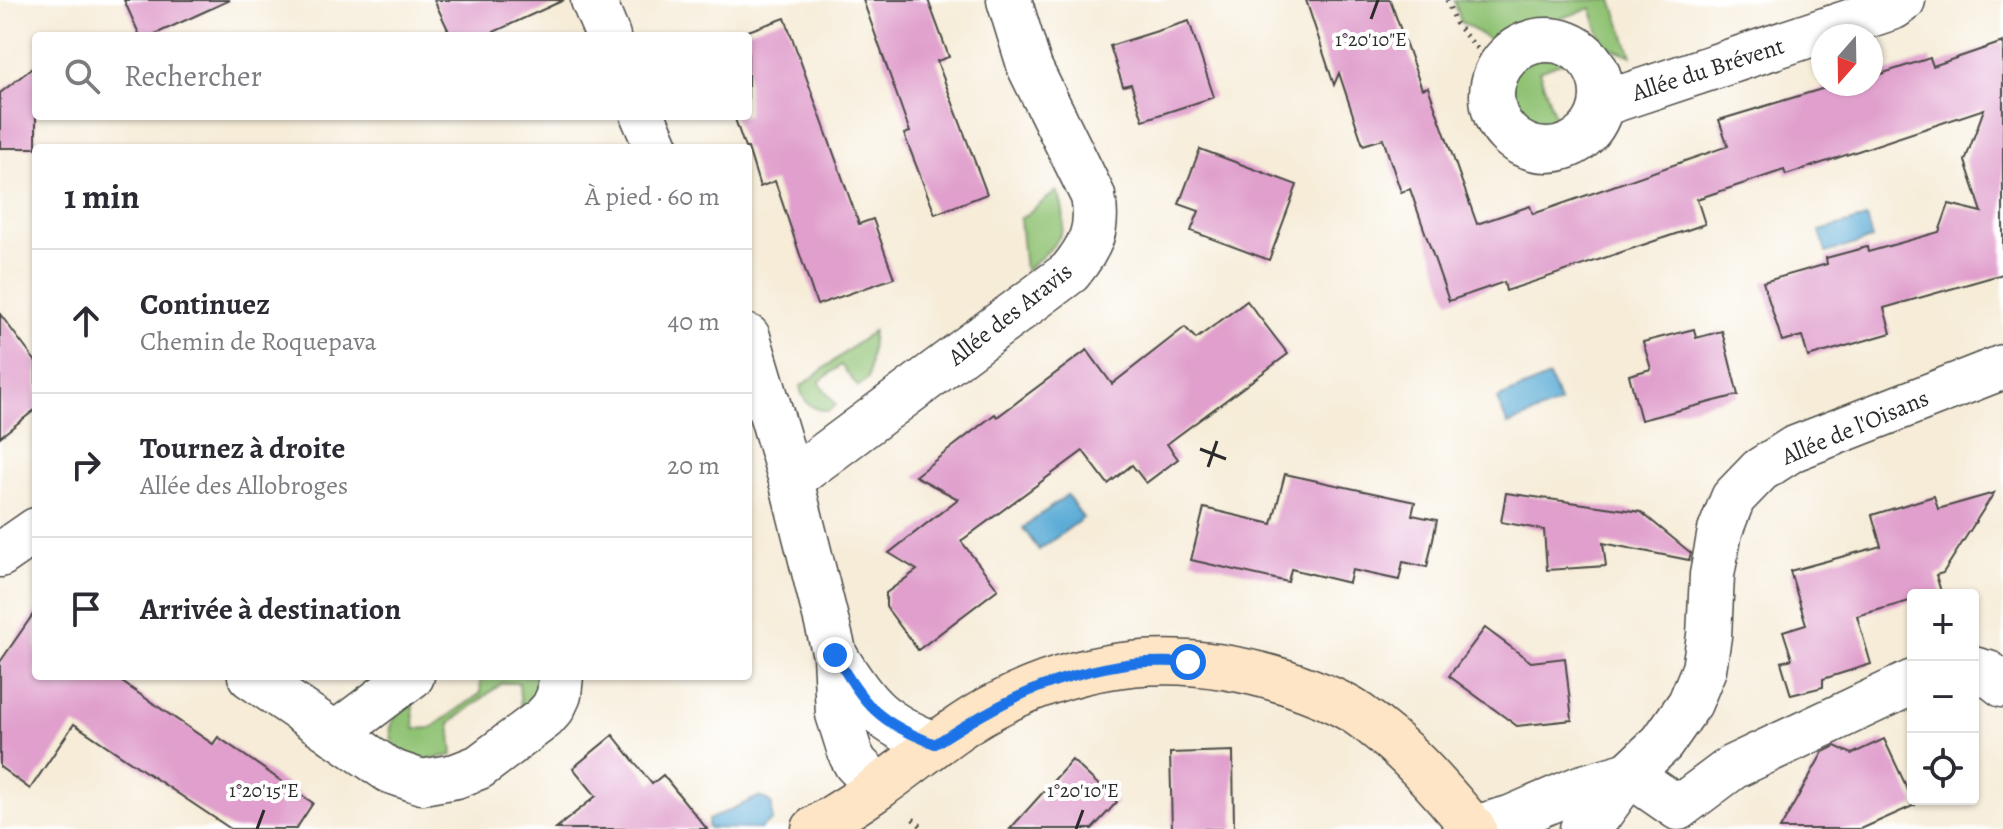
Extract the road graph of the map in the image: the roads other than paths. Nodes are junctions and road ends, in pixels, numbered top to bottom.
1 (593, 0) edge
2 (1009, 0) edge
3 (1903, 0) edge
4 (606, 32) edge
5 (1602, 104) junction
6 (645, 120) edge
7 (655, 144) edge
8 (752, 350) edge
9 (2003, 367) edge
10 (791, 480) junction
11 (32, 533) edge
12 (0, 555) edge
13 (835, 655) junction
14 (1979, 671) edge
15 (256, 680) edge
16 (407, 680) edge
17 (561, 680) edge
18 (1907, 685) edge
19 (2003, 685) edge
20 (335, 734) junction
21 (935, 744) junction
22 (1629, 774) junction
23 (879, 787) junction
24 (814, 829) edge
25 (840, 829) edge
26 (1474, 829) edge
27 (1582, 829) edge

1 - 4 street
2 - 10 street, Allée des Aravis
3 - 5 street, Allée du Brévent
5 - 5 street, Allée du Brévent
6 - 7 street
8 - 10 street
9 - 22 street, Allée de l'Oisans
10 - 13 street
11 - 12 street
13 - 21 street
13 - 23 street
14 - 19 street
15 - 20 street
16 - 20 street
17 - 20 street
18 - 22 street
21 - 23 street
21 - 26 street
22 - 26 street, Allée de l'Oisans
22 - 27 street, Allée de l'Oisans
23 - 24 street
23 - 25 street

